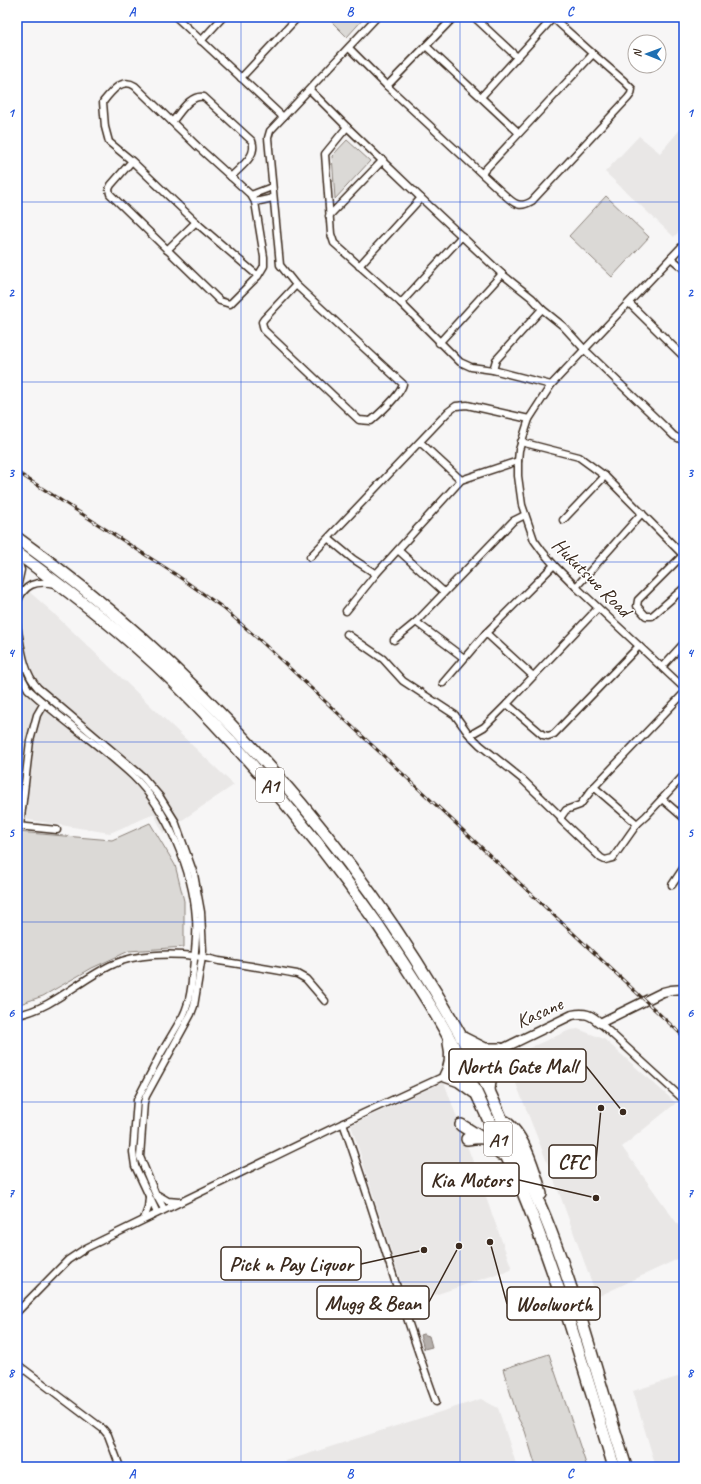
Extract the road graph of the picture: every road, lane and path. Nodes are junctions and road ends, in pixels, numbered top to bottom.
1 (176, 17) edge
2 (223, 17) edge
3 (298, 17) edge
4 (377, 17) edge
5 (454, 17) edge
6 (474, 17) edge
7 (553, 18) edge
8 (201, 41) junction
9 (426, 46) junction
10 (349, 48) junction
11 (593, 54) junction
12 (517, 56) junction
13 (241, 78) junction
14 (387, 86) junction
15 (310, 90) junction
16 (481, 97) junction
17 (284, 117) junction
18 (172, 122) junction
19 (347, 127) junction
20 (519, 133) junction
21 (383, 160) junction
22 (132, 161) junction
23 (482, 173) junction
24 (231, 177) junction
25 (272, 187) junction
26 (251, 195) junction
27 (273, 198) junction
28 (421, 198) junction
29 (255, 202) junction
30 (329, 216) junction
31 (196, 222) junction
32 (462, 236) junction
33 (684, 244) edge
34 (167, 250) junction
35 (672, 258) junction
36 (360, 266) junction
37 (684, 269) edge
38 (502, 274) junction
39 (258, 276) junction
40 (296, 284) junction
41 (401, 303) junction
42 (629, 303) junction
43 (542, 309) junction
44 (439, 342) junction
45 (584, 349) junction
46 (684, 357) edge
47 (493, 370) junction
48 (551, 385) junction
49 (529, 419) junction
50 (684, 441) edge
51 (420, 442) junction
52 (521, 442) junction
53 (518, 462) junction
54 (605, 476) junction
55 (461, 480) junction
56 (642, 513) junction
57 (524, 515) junction
58 (563, 520) dead end
59 (17, 538) edge
60 (329, 539) junction
61 (398, 550) junction
62 (17, 553) edge
63 (684, 555) edge
64 (310, 557) dead end
65 (17, 558) edge
66 (554, 565) junction
67 (376, 574) junction
68 (61, 585) junction
69 (17, 588) edge
70 (576, 588) junction
71 (684, 588) edge
72 (444, 592) junction
73 (17, 604) edge
74 (598, 608) junction
75 (346, 611) dead end
76 (416, 622) junction
77 (17, 624) edge
78 (486, 633) junction
79 (347, 634) dead end
80 (394, 640) dead end
81 (684, 643) edge
82 (19, 646) edge
83 (639, 646) junction
84 (464, 658) junction
85 (17, 659) edge
86 (662, 666) junction
87 (533, 676) junction
88 (443, 683) dead end
89 (684, 688) edge
90 (684, 692) edge
91 (44, 703) junction
92 (507, 704) junction
93 (470, 735) junction
94 (684, 775) edge
95 (594, 787) junction
96 (662, 799) junction
97 (560, 817) junction
98 (684, 818) edge
99 (637, 824) junction
100 (18, 826) edge
101 (57, 830) dead end
102 (684, 868) edge
103 (672, 884) dead end
104 (194, 956) junction
105 (202, 957) junction
106 (684, 989) edge
107 (325, 1001) dead end
108 (17, 1015) edge
109 (600, 1023) junction
110 (447, 1035) junction
111 (461, 1037) junction
112 (500, 1049) junction
113 (475, 1062) junction
114 (464, 1068) junction
115 (445, 1076) junction
116 (489, 1091) junction
117 (477, 1094) junction
118 (684, 1100) edge
119 (344, 1123) junction
120 (461, 1126) dead end
121 (480, 1137) junction
122 (467, 1139) dead end
123 (519, 1184) junction
124 (156, 1193) junction
125 (148, 1194) junction
126 (180, 1202) junction
127 (164, 1209) junction
128 (157, 1213) junction
129 (144, 1219) junction
130 (17, 1312) edge
131 (17, 1364) edge
132 (436, 1402) dead end
133 (120, 1467) edge
134 (614, 1467) edge
135 (626, 1467) edge

1 - 8 street
2 - 8 street
3 - 13 street
4 - 10 street
5 - 9 street
6 - 12 street
7 - 11 street
7 - 12 street
8 - 13 street
9 - 14 street
9 - 16 street
10 - 14 street
10 - 15 street
11 - 20 street
11 - 23 street
12 - 16 street
13 - 17 street
14 - 23 street
15 - 17 street
15 - 19 street
16 - 20 street
17 - 25 street
18 - 22 street
18 - 24 street
18 - 24 street
19 - 21 street
19 - 30 street
20 - 23 street
21 - 28 street
21 - 30 street
22 - 31 street
22 - 34 street
24 - 26 street
25 - 26 street
25 - 27 street
26 - 29 street
27 - 29 street
27 - 40 street
28 - 32 street
28 - 36 street
29 - 39 street
30 - 36 street
31 - 34 street
31 - 39 street
32 - 38 street
32 - 41 street
33 - 35 street, Hukutswe Road
34 - 39 street
35 - 37 street
35 - 42 street, Hukutswe Road
36 - 41 street
38 - 43 street
38 - 44 street
40 - 40 street
41 - 44 street
42 - 45 street, Hukutswe Road
42 - 46 street
43 - 45 street
43 - 47 street
44 - 47 street
45 - 48 street, Hukutswe Road
45 - 50 street
47 - 48 street
48 - 49 street, Hukutswe Road
49 - 51 street
49 - 52 street, Hukutswe Road
51 - 55 street
51 - 60 street
52 - 53 street, Hukutswe Road
52 - 54 street
53 - 55 street
53 - 57 street, Hukutswe Road
54 - 56 street
54 - 58 street
55 - 61 street
56 - 63 street
56 - 70 street
57 - 66 street, Hukutswe Road
57 - 72 street
59 - 111 highway, A1
60 - 64 street
60 - 67 street
61 - 67 street
61 - 72 street
62 - 68 highway, A1
63 - 71 street
65 - 69 street
66 - 70 street, Hukutswe Road
66 - 78 street
67 - 75 street
68 - 73 street
68 - 110 highway, A1
70 - 74 street, Hukutswe Road
72 - 76 street
74 - 83 street, Hukutswe Road
74 - 87 street
76 - 80 street
76 - 84 street
77 - 82 street
78 - 84 street
78 - 87 street
79 - 93 street
81 - 86 street
82 - 105 street
83 - 86 street, Hukutswe Road
83 - 92 street
84 - 88 street
85 - 91 street
86 - 89 street, Hukutswe Road
87 - 92 street
90 - 95 street
91 - 100 street
91 - 104 street
92 - 93 street
93 - 97 street
94 - 96 street
95 - 97 street
95 - 99 street
96 - 98 street
96 - 99 street
97 - 99 street
100 - 101 street
102 - 103 street
104 - 105 street
104 - 108 street
104 - 125 street
105 - 107 street
105 - 124 street
106 - 109 street
109 - 112 street, Kasane
109 - 118 street
110 - 114 highway, A1
110 - 115 highway
111 - 112 highway
111 - 113 highway, A1
112 - 113 street, Kasane
112 - 116 highway
113 - 114 street, Kasane
113 - 116 highway, A1
114 - 115 street
114 - 117 highway, A1
115 - 117 highway
115 - 119 street
116 - 135 highway, A1
117 - 123 highway, A1
119 - 126 street
119 - 132 street
120 - 121 highway
121 - 122 highway
121 - 123 highway
123 - 134 highway, A1
124 - 126 street
124 - 127 street
125 - 128 street
125 - 129 street
126 - 127 street
127 - 128 street
128 - 129 street
129 - 130 street
131 - 133 street

